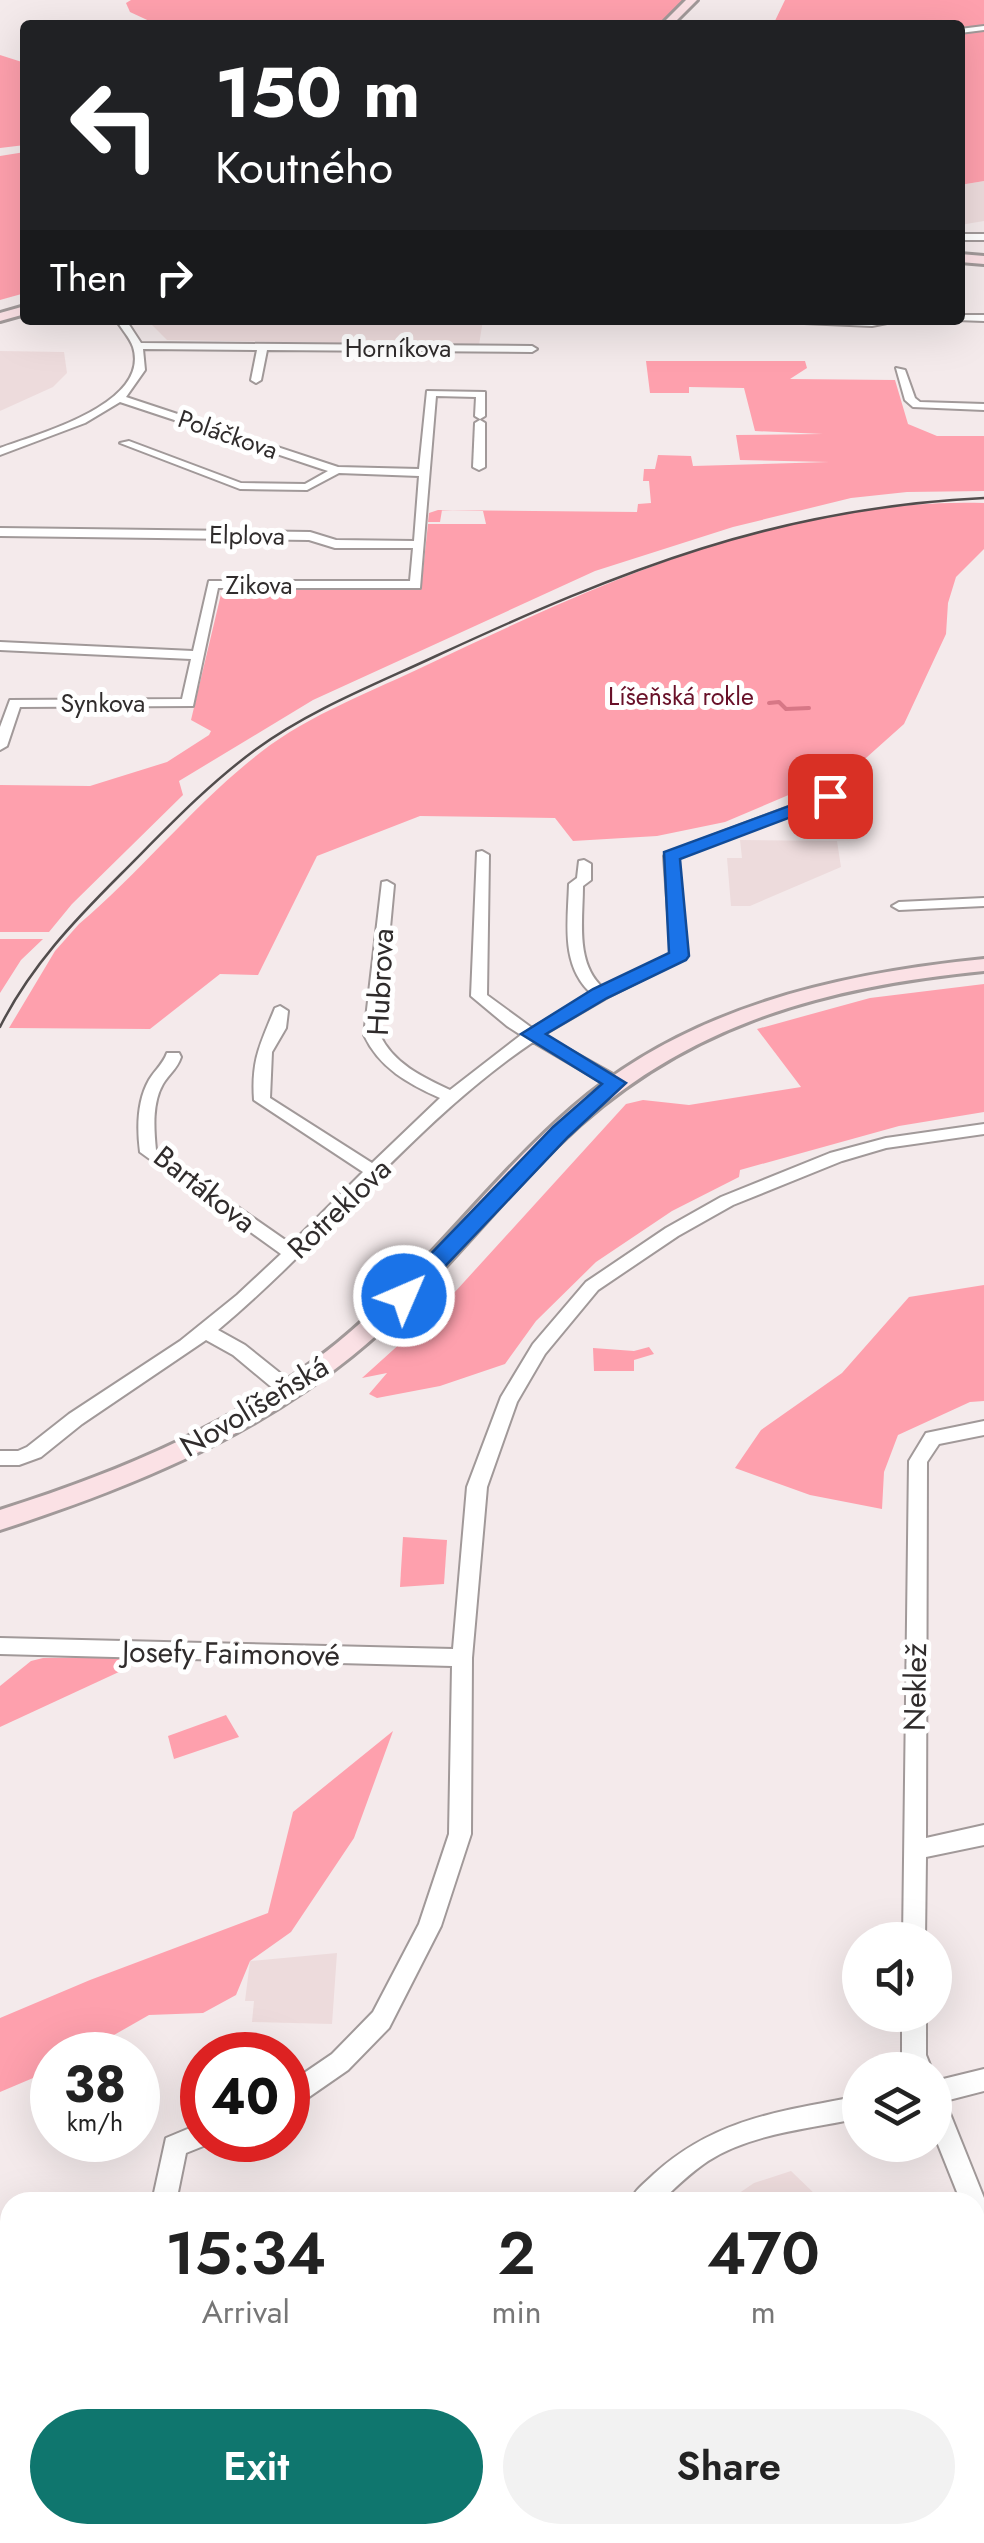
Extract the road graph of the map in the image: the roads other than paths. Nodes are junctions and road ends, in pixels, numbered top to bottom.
1 (692, 0) edge
2 (671, 20) edge
3 (125, 325) edge
4 (141, 346) junction
5 (263, 347) junction
6 (532, 349) dead end
7 (900, 370) dead end
8 (256, 380) dead end
9 (119, 398) junction
10 (984, 406) edge
11 (124, 442) dead end
12 (0, 452) edge
13 (479, 467) dead end
14 (337, 470) junction
15 (426, 473) junction
16 (0, 532) edge
17 (420, 545) junction
18 (0, 646) edge
19 (199, 656) junction
20 (0, 746) edge
21 (846, 796) dead end
22 (482, 855) dead end
23 (584, 864) dead end
24 (387, 885) dead end
25 (984, 902) edge
26 (899, 906) dead end
27 (984, 965) edge
28 (600, 993) junction
29 (280, 1011) dead end
30 (531, 1034) junction
31 (173, 1057) dead end
32 (616, 1083) junction
33 (452, 1097) junction
34 (984, 1129) edge
35 (375, 1172) junction
36 (292, 1253) junction
37 (205, 1332) junction
38 (288, 1390) junction
39 (984, 1428) edge
40 (0, 1458) edge
41 (0, 1520) edge
42 (0, 1646) edge
43 (462, 1658) junction
44 (984, 1836) edge
45 (914, 1850) junction
46 (914, 1922) edge
47 (984, 2080) edge
48 (310, 2083) edge
49 (952, 2088) edge
50 (842, 2111) edge
51 (180, 2144) edge
52 (952, 2149) edge
53 (166, 2192) edge
54 (653, 2192) edge
55 (969, 2192) edge

1 - 2 street
3 - 4 street
4 - 5 street, Horníkova
4 - 9 street
5 - 6 street, Horníkova
5 - 8 street
7 - 10 street
9 - 12 street
9 - 14 street, Poláčkova
11 - 14 street, Poláčkova
13 - 15 street
14 - 15 street, Poláčkova
15 - 17 street
16 - 17 street, Elplova
17 - 19 street, Zikova
18 - 19 street
19 - 20 street, Synkova
21 - 28 street, Rotreklova
22 - 30 street
23 - 28 street
24 - 33 street, Hubrova
25 - 26 street
27 - 32 street, Novolíšeňská
28 - 30 street, Rotreklova
29 - 35 street
30 - 32 street
30 - 33 street, Rotreklova
31 - 36 street, Bartákova
32 - 38 street, Novolíšeňská
33 - 35 street, Rotreklova
34 - 43 street
35 - 36 street, Rotreklova
36 - 37 street, Rotreklova
37 - 38 street
37 - 40 street, Rotreklova
38 - 41 street, Novolíšeňská
39 - 45 street, Neklež
42 - 43 street, Josefy Faimonové
43 - 48 street
44 - 45 street
45 - 46 street, Neklež
47 - 49 street
50 - 54 street
51 - 53 street
52 - 55 street

